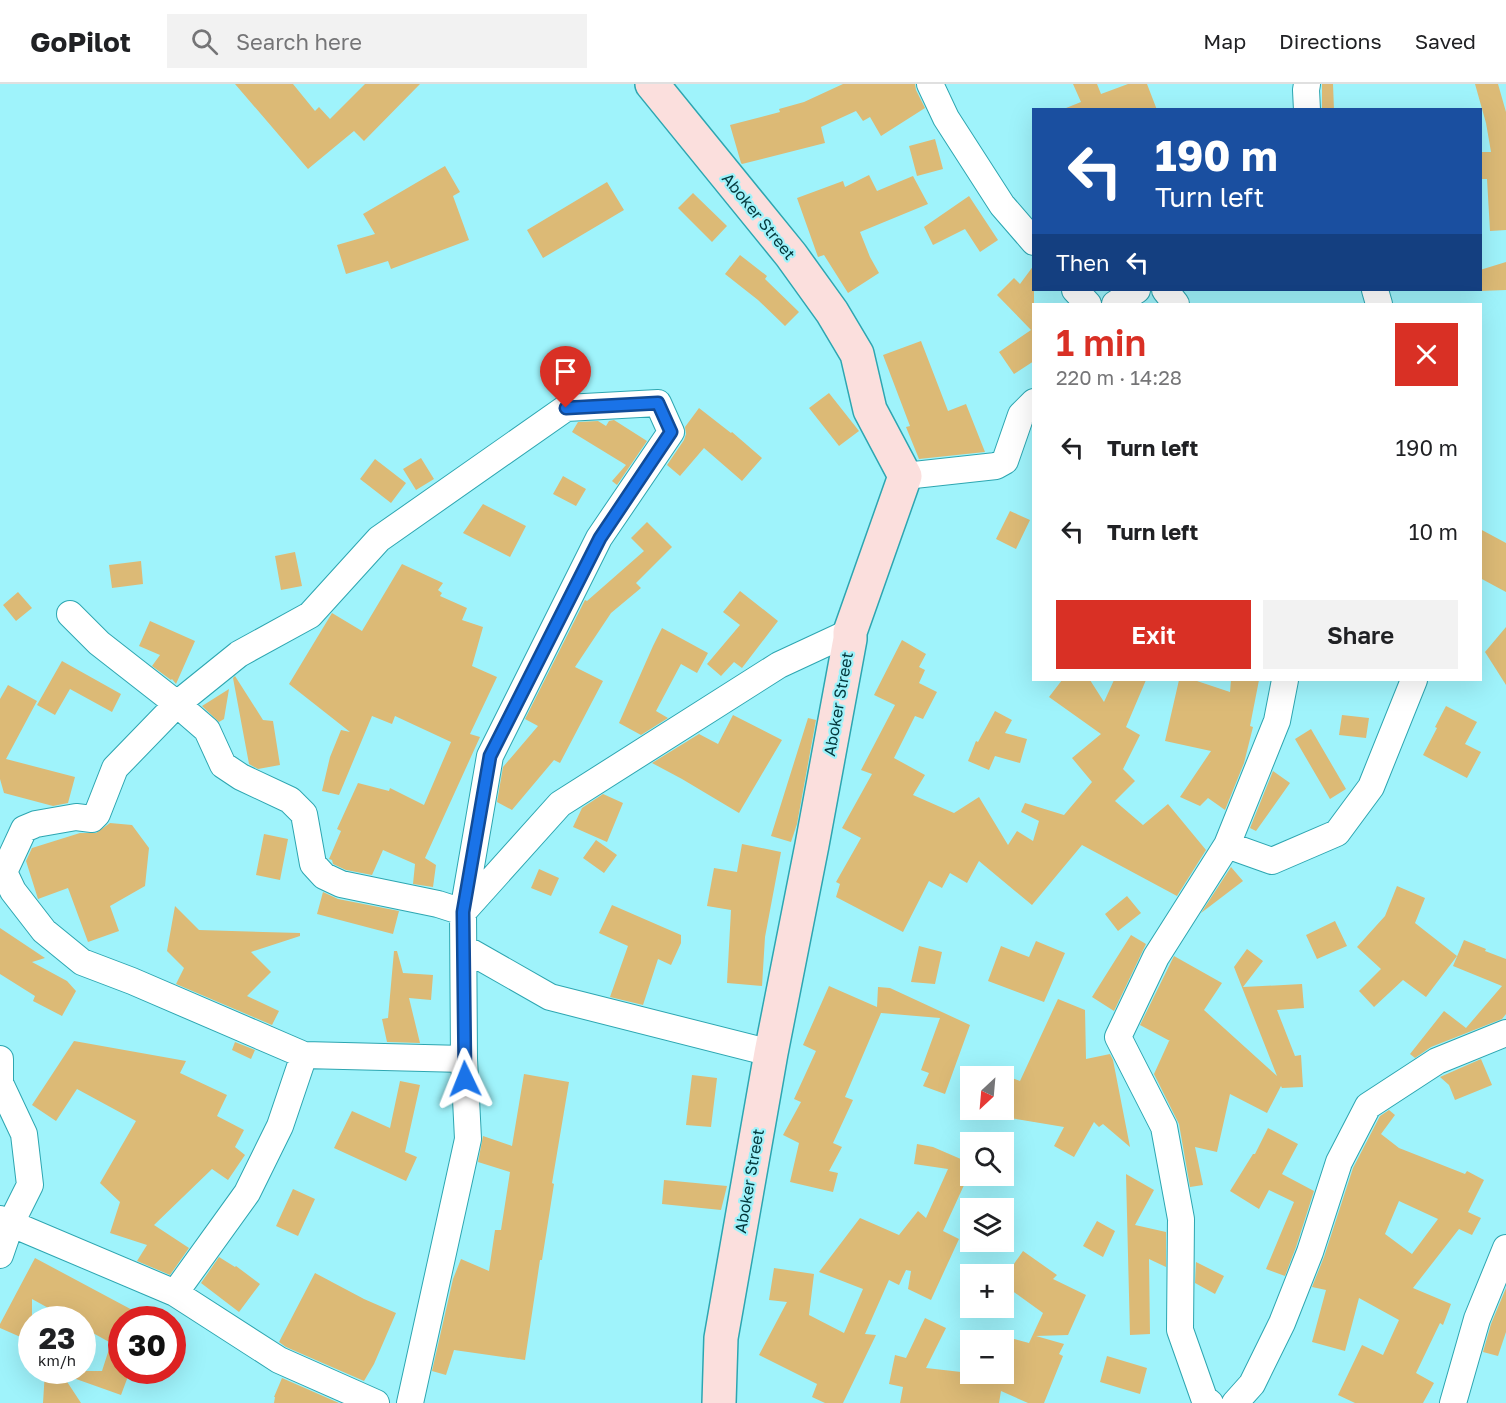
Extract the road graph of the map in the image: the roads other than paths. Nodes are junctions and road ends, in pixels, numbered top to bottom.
1 (652, 84) edge
2 (930, 84) edge
3 (1307, 84) edge
4 (1307, 108) edge
5 (1032, 240) edge
6 (1076, 291) edge
7 (1135, 291) edge
8 (1166, 291) edge
9 (1087, 303) edge
10 (1117, 303) edge
11 (1175, 303) edge
12 (1032, 404) edge
13 (905, 476) junction
14 (70, 614) dead end
15 (850, 632) junction
16 (1285, 681) edge
17 (1414, 681) edge
18 (177, 704) junction
19 (1227, 845) junction
20 (2, 873) edge
21 (463, 912) junction
22 (464, 948) junction
23 (1506, 1033) edge
24 (771, 1053) junction
25 (304, 1055) junction
26 (0, 1059) edge
27 (464, 1059) junction
28 (6, 1221) edge
29 (1506, 1248) edge
30 (0, 1255) edge
31 (175, 1293) junction
32 (376, 1403) edge
33 (410, 1403) edge
34 (719, 1403) edge
35 (1210, 1403) edge
36 (1235, 1403) edge
37 (1454, 1403) edge

1 - 13 main road, Aboker Street
2 - 5 street
3 - 4 street
6 - 9 street
7 - 10 street
8 - 11 street
12 - 13 street
13 - 15 main road, Aboker Street
14 - 18 street
15 - 21 street
15 - 24 main road, Aboker Street
16 - 19 street
17 - 19 street
18 - 20 street
18 - 21 street
18 - 21 street
19 - 35 street
20 - 25 street
21 - 22 street
22 - 24 street
22 - 27 street
23 - 36 street
24 - 34 main road, Aboker Street
25 - 27 street
25 - 31 street
26 - 28 street
27 - 33 street
28 - 30 street
28 - 31 street
29 - 37 street
31 - 32 street

